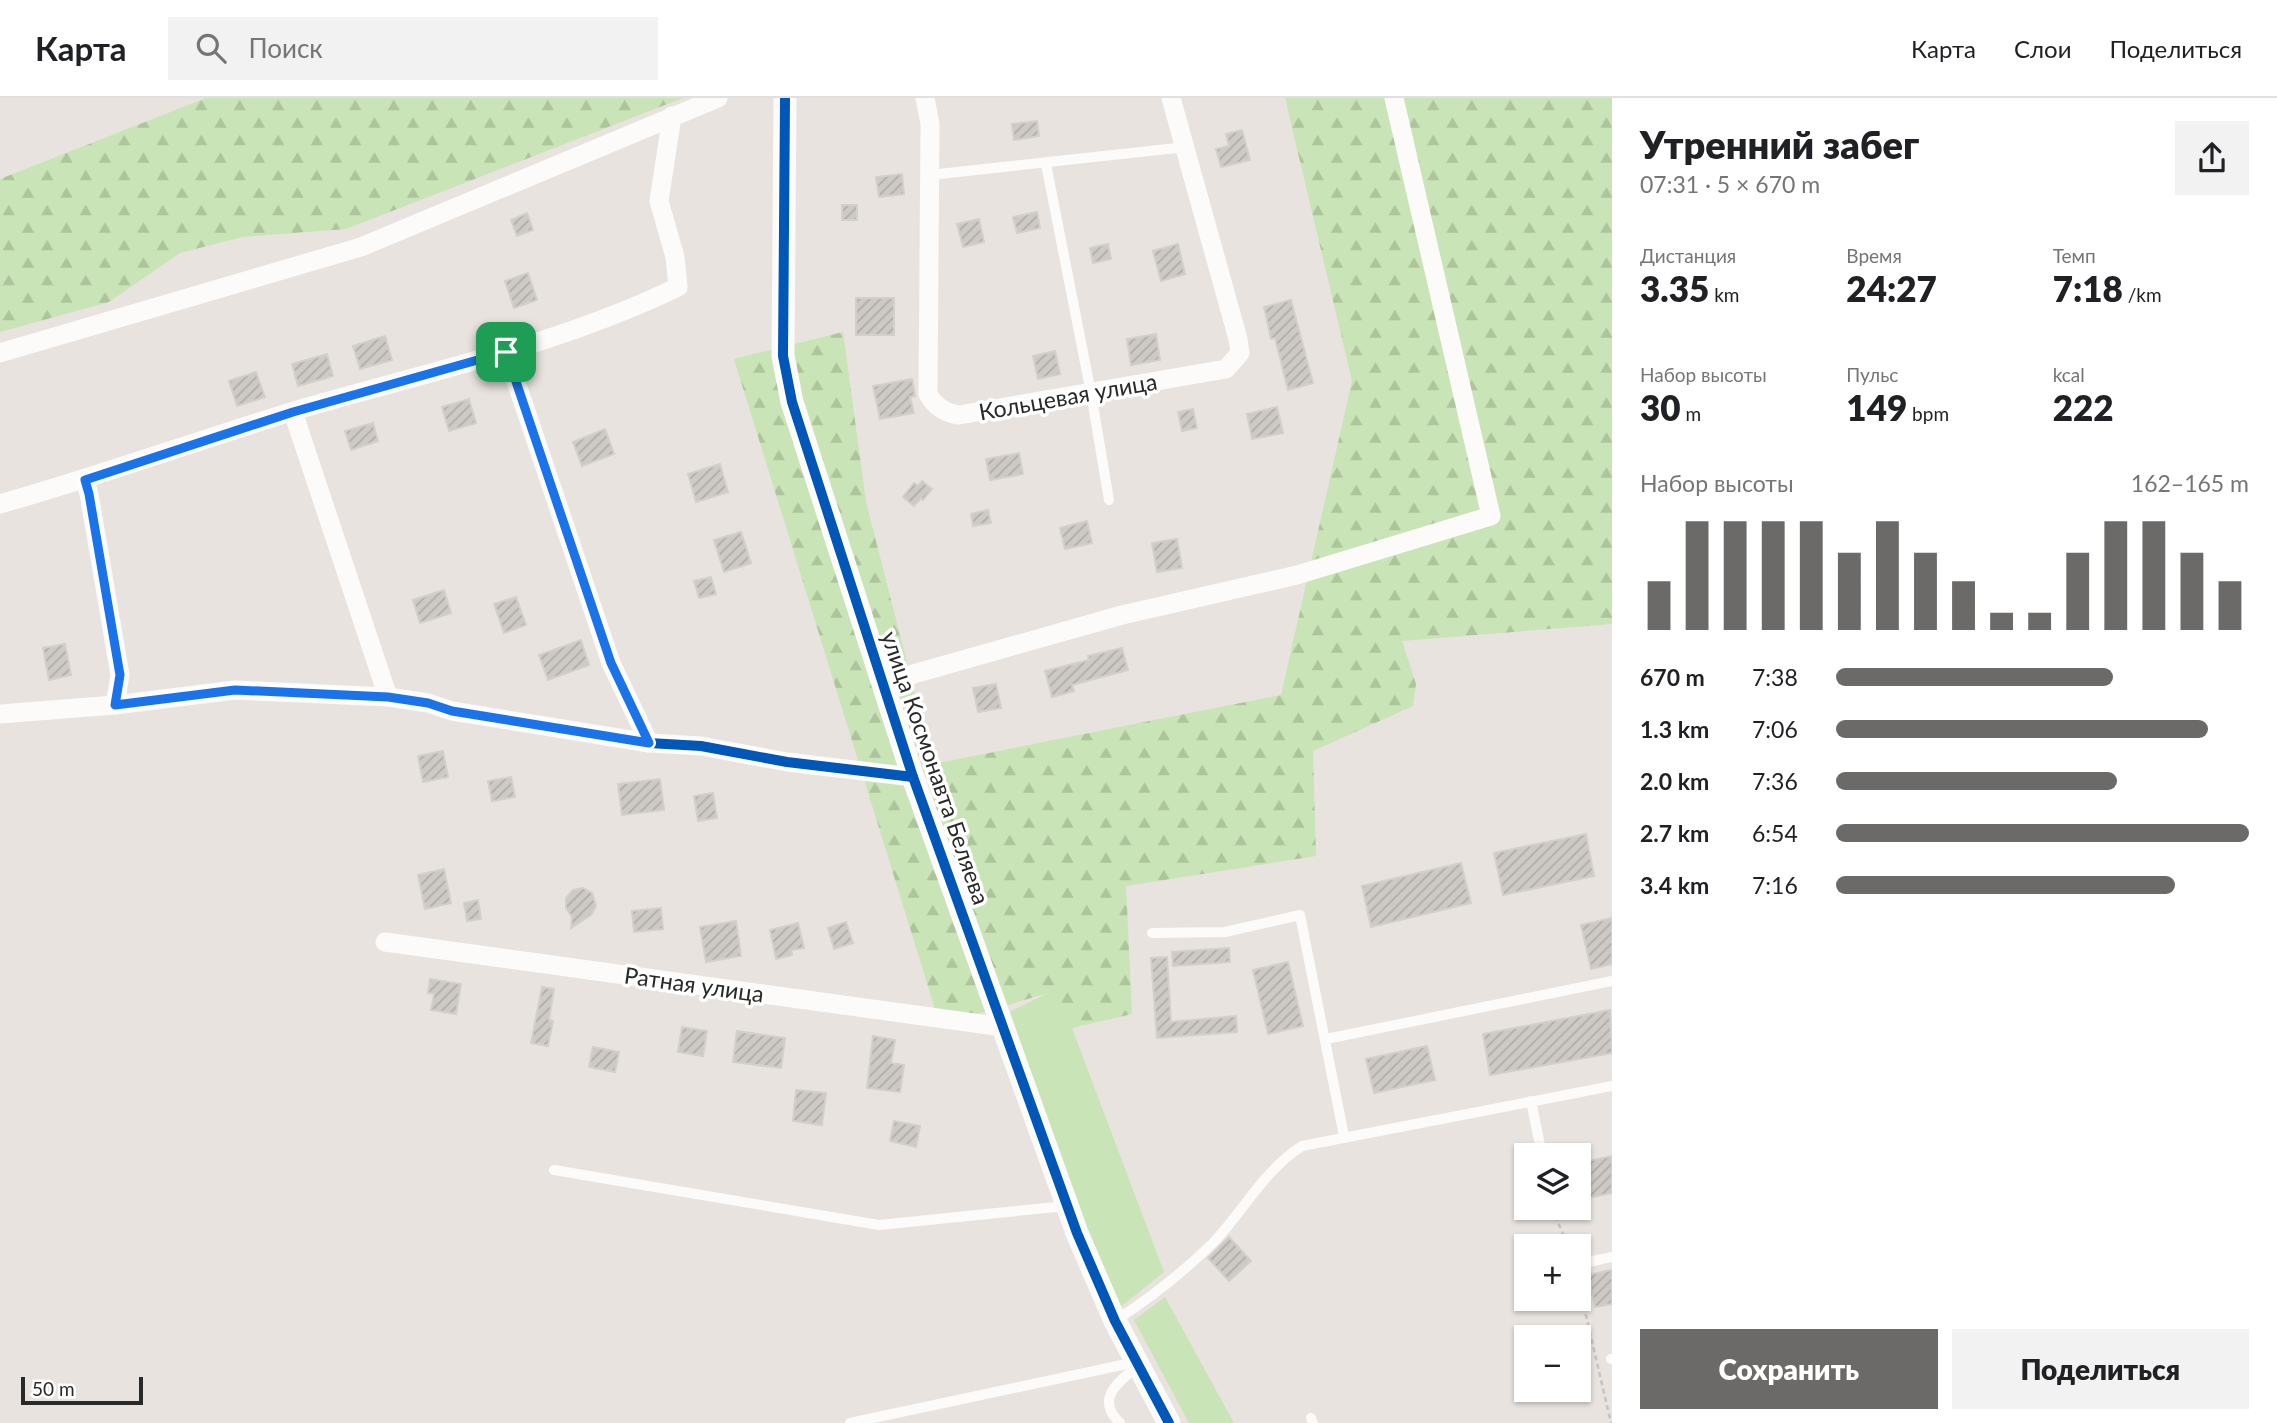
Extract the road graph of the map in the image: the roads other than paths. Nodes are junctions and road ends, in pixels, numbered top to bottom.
1 (718, 98) edge
2 (785, 98) edge
3 (925, 98) edge
4 (1171, 98) edge
5 (1394, 98) edge
6 (672, 116) junction
7 (1186, 147) junction
8 (1046, 164) junction
9 (930, 175) junction
10 (506, 352) junction
11 (0, 353) edge
12 (1091, 393) junction
13 (293, 412) junction
14 (85, 480) junction
15 (1110, 500) dead end
16 (0, 504) edge
17 (910, 675) dead end
18 (388, 697) junction
19 (115, 705) junction
20 (0, 714) edge
21 (649, 743) junction
22 (914, 777) junction
23 (1152, 933) dead end
24 (385, 942) dead end
25 (1612, 981) edge
26 (1003, 1027) junction
27 (1326, 1039) junction
28 (1612, 1086) edge
29 (1531, 1101) junction
30 (1345, 1136) junction
31 (1540, 1143) edge
32 (554, 1170) dead end
33 (1068, 1206) junction
34 (1612, 1257) edge
35 (1591, 1261) edge
36 (1115, 1321) junction
37 (1137, 1364) junction
38 (850, 1423) edge
39 (1120, 1423) edge
40 (1169, 1423) edge

1 - 6 street
2 - 22 street, улица Космонавта Беляева
3 - 9 street, Кольцевая улица
4 - 7 street, Кольцевая улица
5 - 17 street
6 - 10 street
6 - 11 street
7 - 8 lane
7 - 12 street, Кольцевая улица
8 - 9 lane
8 - 12 lane
9 - 12 street, Кольцевая улица
10 - 13 street
10 - 21 street
12 - 15 lane
13 - 14 street
13 - 18 street
14 - 16 street
14 - 19 street
18 - 19 street
18 - 21 street
19 - 20 street
21 - 22 street
22 - 26 street, улица Космонавта Беляева
23 - 27 lane
24 - 26 street, Ратная улица
25 - 27 lane
26 - 33 street, улица Космонавта Беляева
27 - 30 lane
28 - 29 lane
29 - 30 lane
29 - 31 lane
30 - 36 lane
32 - 33 lane
33 - 36 street, улица Космонавта Беляева
34 - 35 lane
36 - 37 street, улица Космонавта Беляева
37 - 38 lane
37 - 39 lane
37 - 40 street, улица Космонавта Беляева

